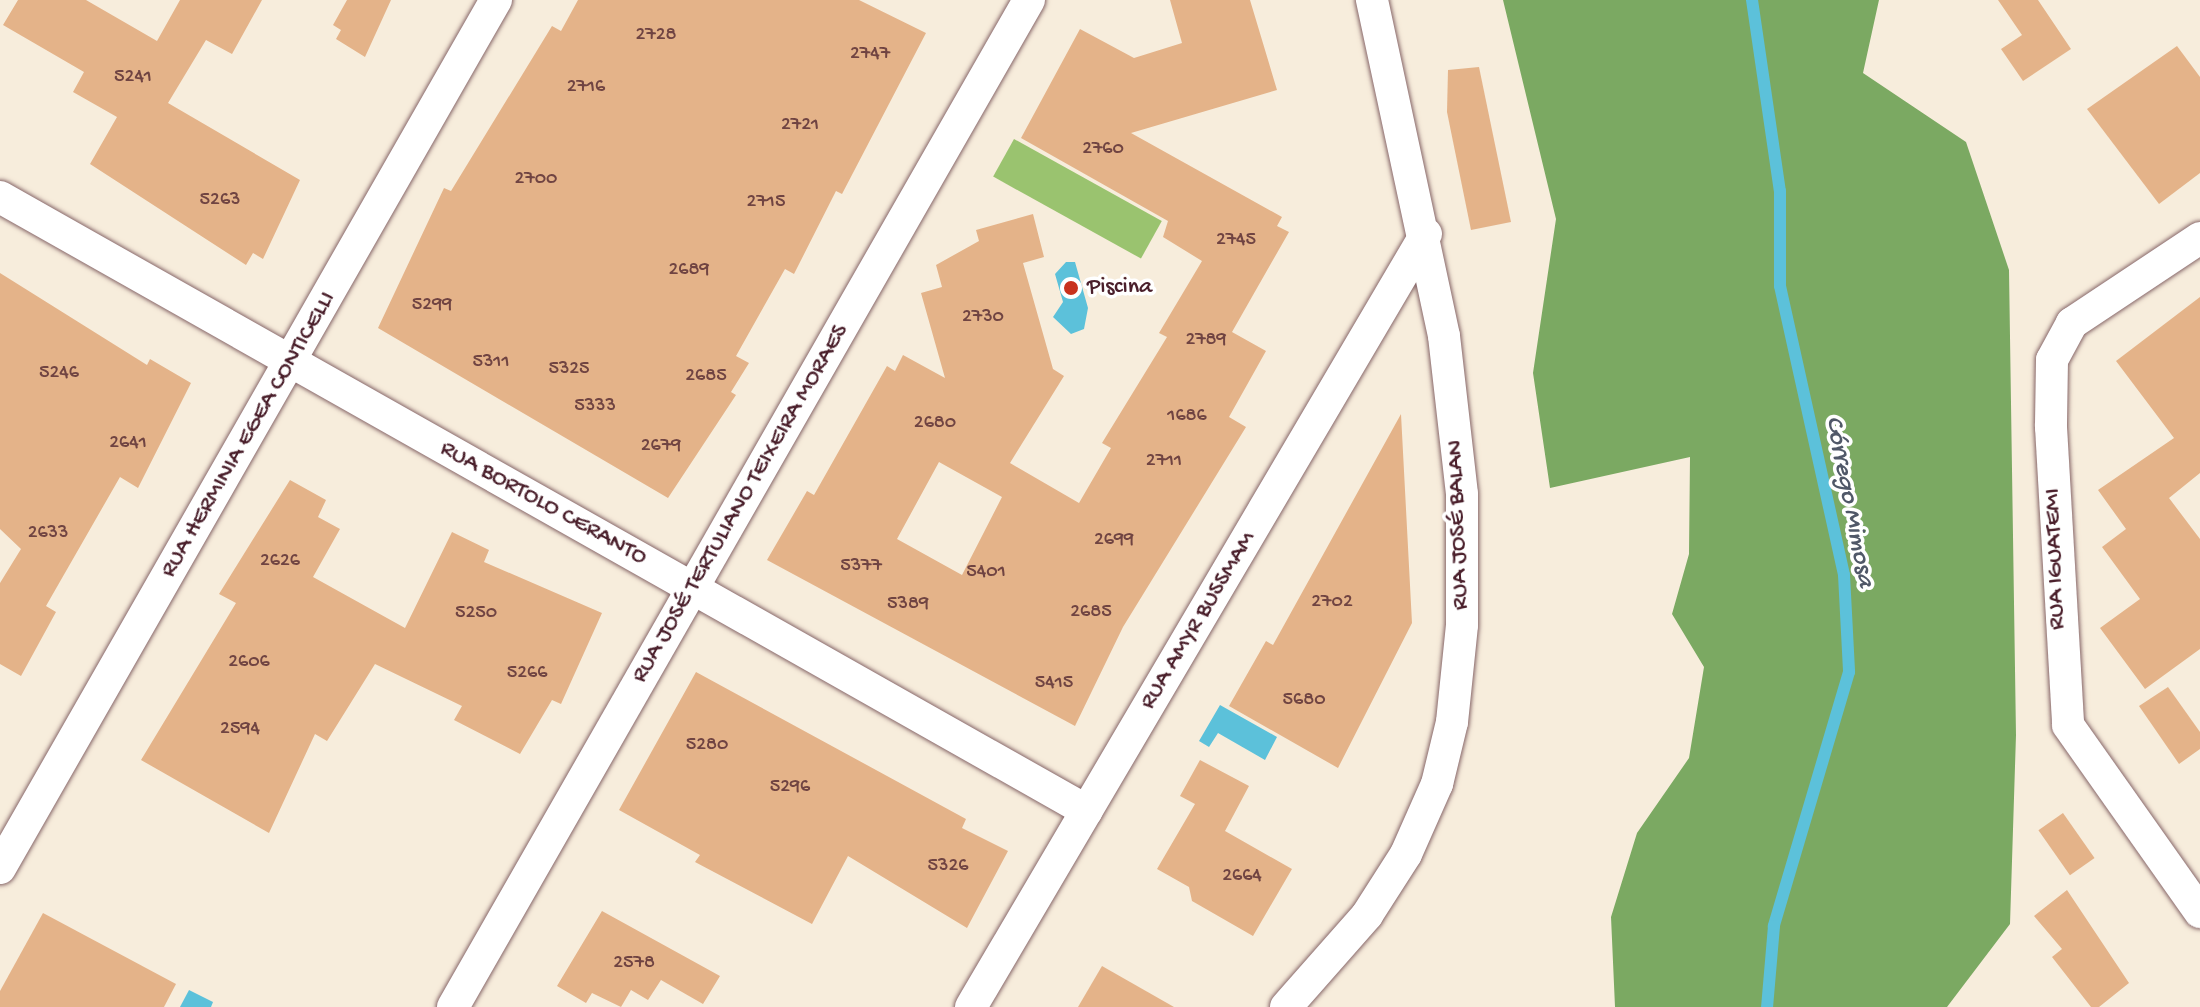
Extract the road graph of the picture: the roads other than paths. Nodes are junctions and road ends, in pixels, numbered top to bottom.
1 (496, 0) edge
2 (1029, 0) edge
3 (1372, 0) edge
4 (0, 197) edge
5 (1426, 234) junction
6 (2200, 238) edge
7 (292, 362) junction
8 (693, 589) junction
9 (1087, 811) junction
10 (0, 868) edge
11 (2200, 912) edge
12 (453, 1007) edge
13 (971, 1007) edge
14 (1286, 1007) edge

1 - 7 street, RUA HERMINIA EGEA CONTICELLI
2 - 8 street, RUA JOSÉ TERTULIANO TEIXEIRA MORAES
3 - 5 street, RUA JOSÉ BALAN
4 - 7 street, RUA BORTOLO CERANTO
5 - 9 street, RUA AMYR BUSSMAM
5 - 14 street, RUA JOSÉ BALAN
6 - 11 street, RUA IGUATEMI
7 - 8 street, RUA BORTOLO CERANTO
7 - 10 street, RUA HERMINIA EGEA CONTICELLI
8 - 9 street, RUA BORTOLO CERANTO
8 - 12 street, RUA JOSÉ TERTULIANO TEIXEIRA MORAES
9 - 13 street, RUA AMYR BUSSMAM

